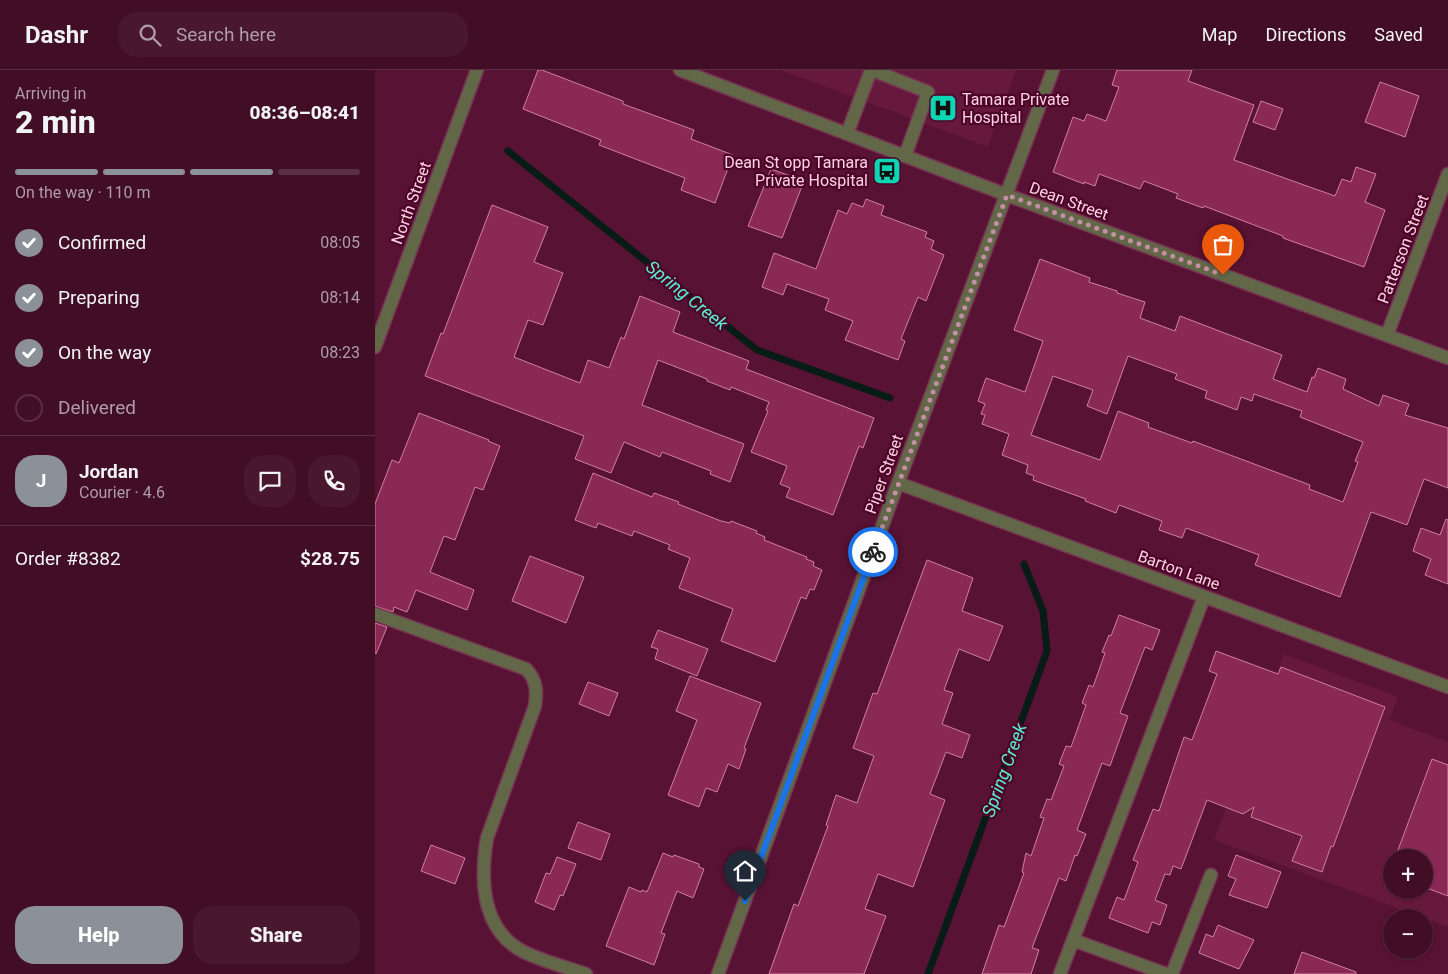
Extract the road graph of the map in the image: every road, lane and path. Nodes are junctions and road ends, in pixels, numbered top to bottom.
1 (477, 70) edge
2 (680, 70) edge
3 (872, 70) edge
4 (1053, 70) edge
5 (699, 73) edge
6 (847, 134) junction
7 (905, 156) junction
8 (1448, 174) edge
9 (1007, 195) junction
10 (1387, 336) junction
11 (375, 347) edge
12 (1448, 358) edge
13 (898, 483) junction
14 (1204, 596) junction
15 (375, 614) edge
16 (1448, 687) edge
17 (1211, 875) dead end
18 (1073, 940) junction
19 (586, 974) edge
20 (718, 974) edge
21 (1061, 974) edge
22 (1165, 974) edge
23 (1172, 974) edge

1 - 11 street, North Street
2 - 5 street, Dean Street
3 - 6 street
3 - 7 street
4 - 9 street, Piper Street
5 - 6 street, Dean Street
6 - 7 street, Dean Street
7 - 9 street, Dean Street
8 - 10 street, Patterson Street
9 - 10 street, Dean Street
9 - 13 street, Piper Street
10 - 12 street, Dean Street
13 - 14 street, Barton Lane
13 - 20 street, Piper Street
14 - 16 street, Barton Lane
14 - 18 street
15 - 19 street
17 - 23 street
18 - 21 street
18 - 22 street

